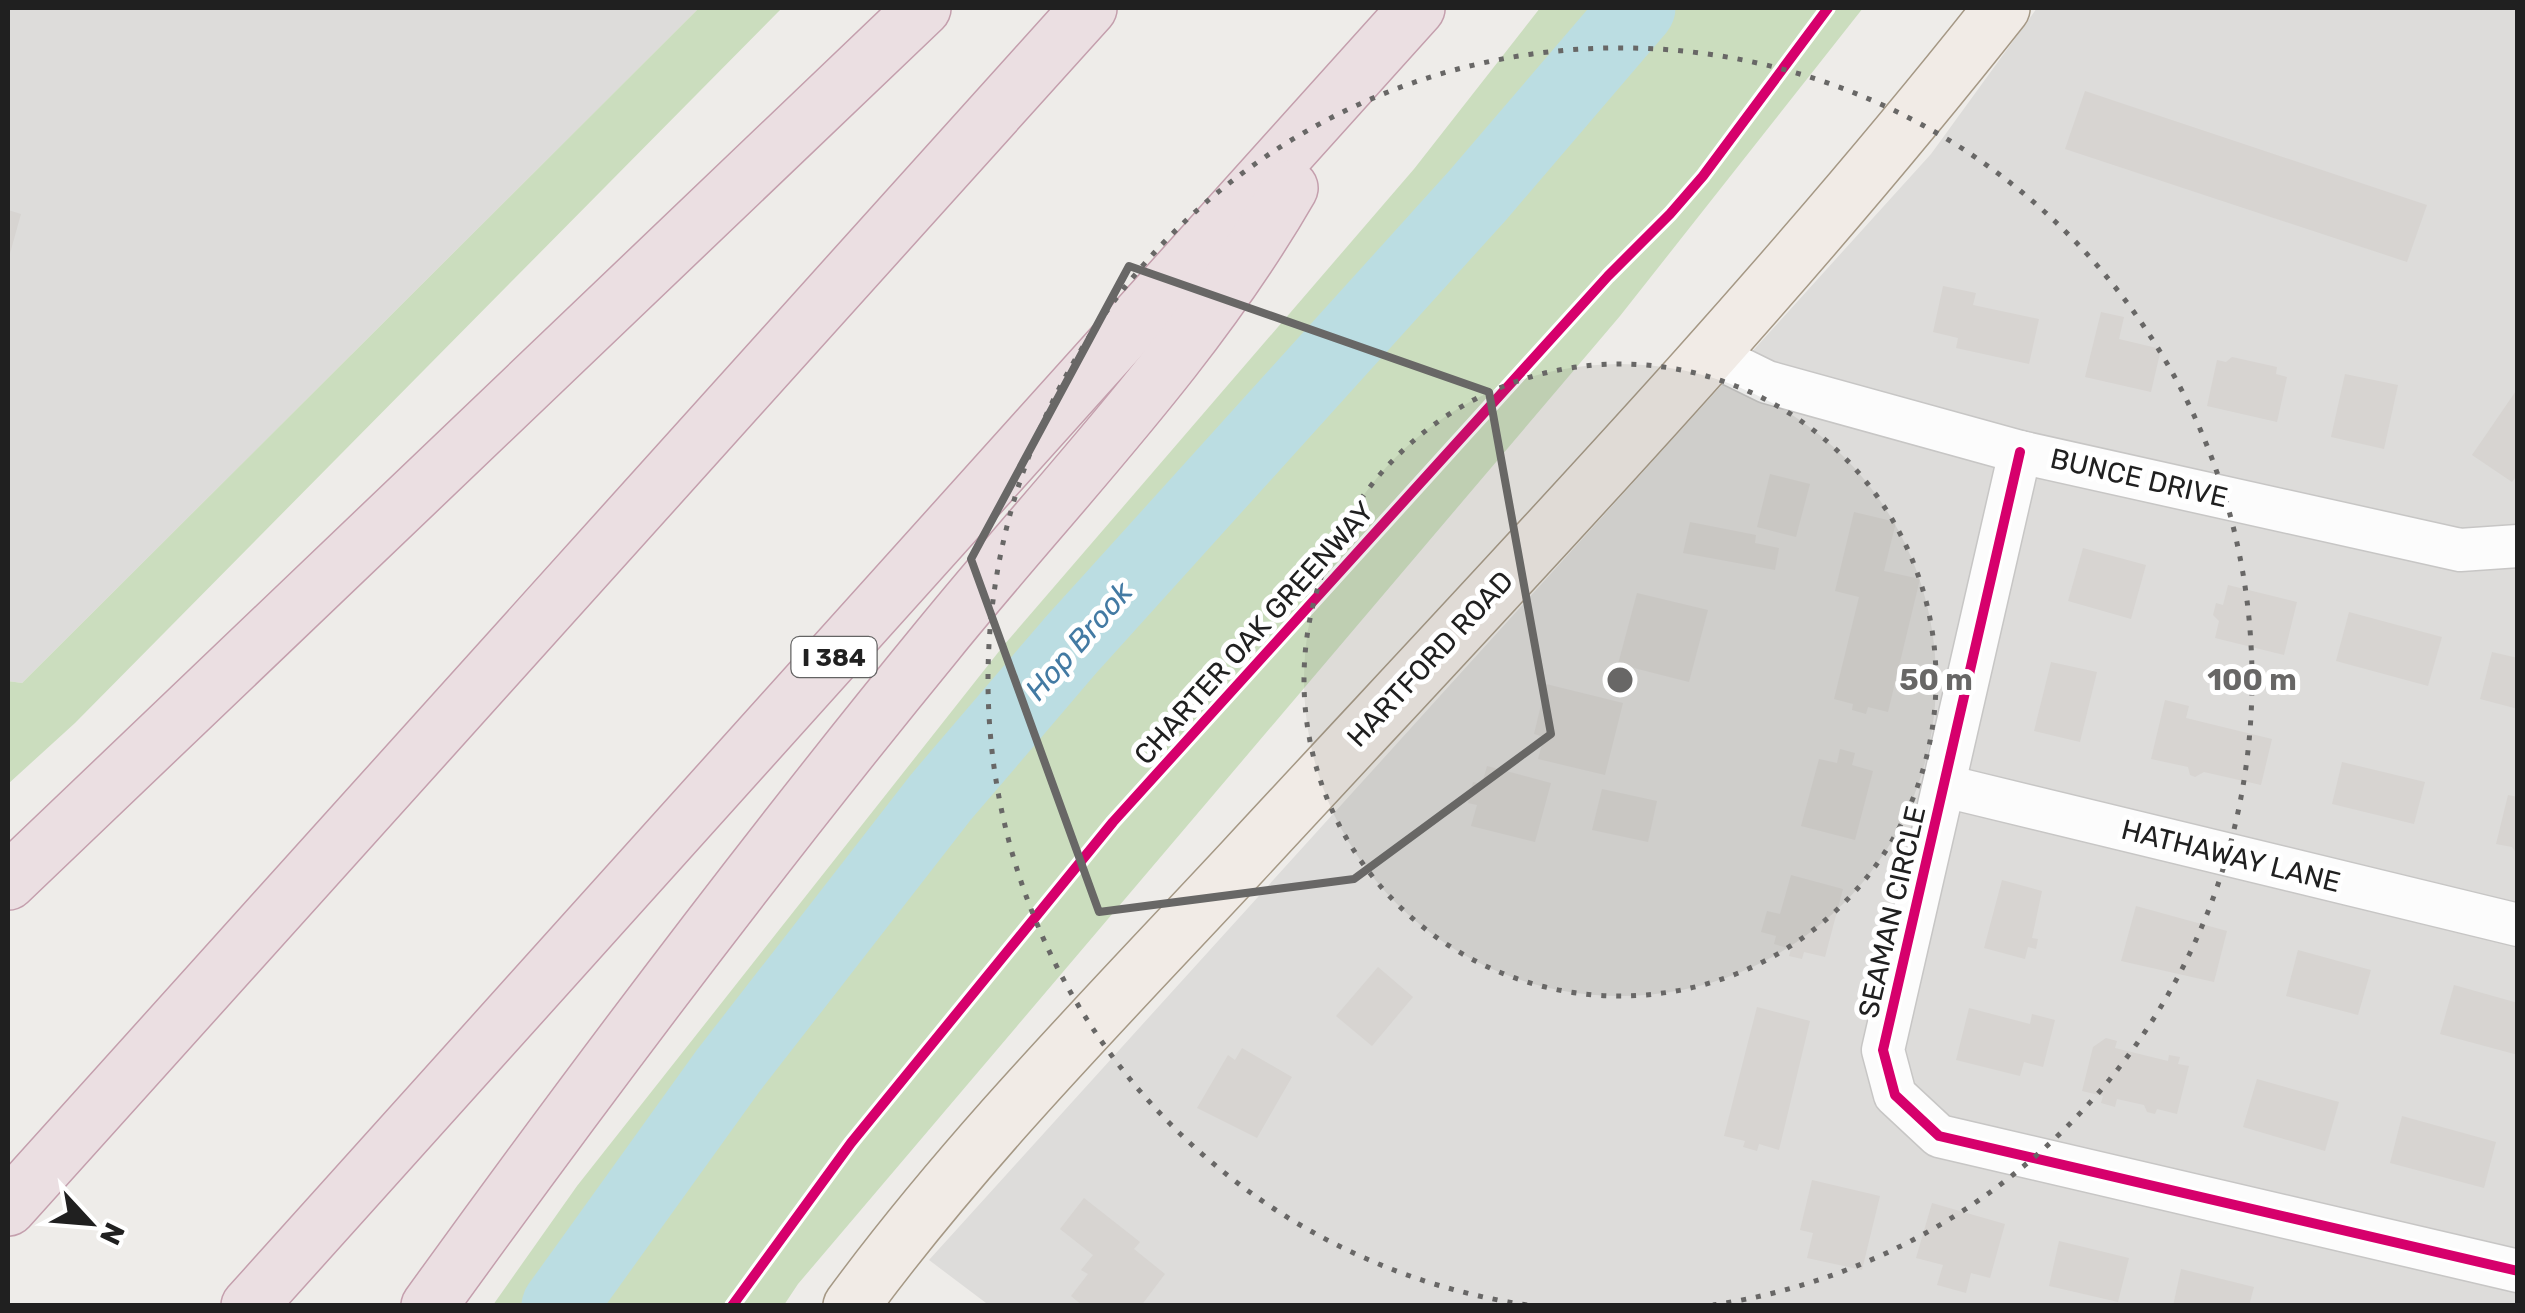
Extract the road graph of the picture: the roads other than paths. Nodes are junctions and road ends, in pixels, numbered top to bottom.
1 (923, 8) edge
2 (1089, 8) edge
3 (1417, 8) edge
4 (2002, 8) edge
5 (1343, 92) junction
6 (1712, 355) junction
7 (2020, 452) junction
8 (2518, 546) edge
9 (1945, 786) junction
10 (8, 882) edge
11 (2518, 925) edge
12 (8, 1208) edge
13 (2518, 1272) edge
14 (250, 1306) edge
15 (429, 1306) edge
16 (851, 1306) edge

1 - 10 highway
2 - 12 highway
3 - 5 highway, I 384
4 - 6 main road, HARTFORD ROAD
5 - 14 highway, I 384
5 - 15 highway
6 - 7 street, BUNCE DRIVE
6 - 16 main road, HARTFORD ROAD
7 - 8 street, BUNCE DRIVE
7 - 9 street, SEAMAN CIRCLE
9 - 11 street, HATHAWAY LANE
9 - 13 street, SEAMAN CIRCLE

